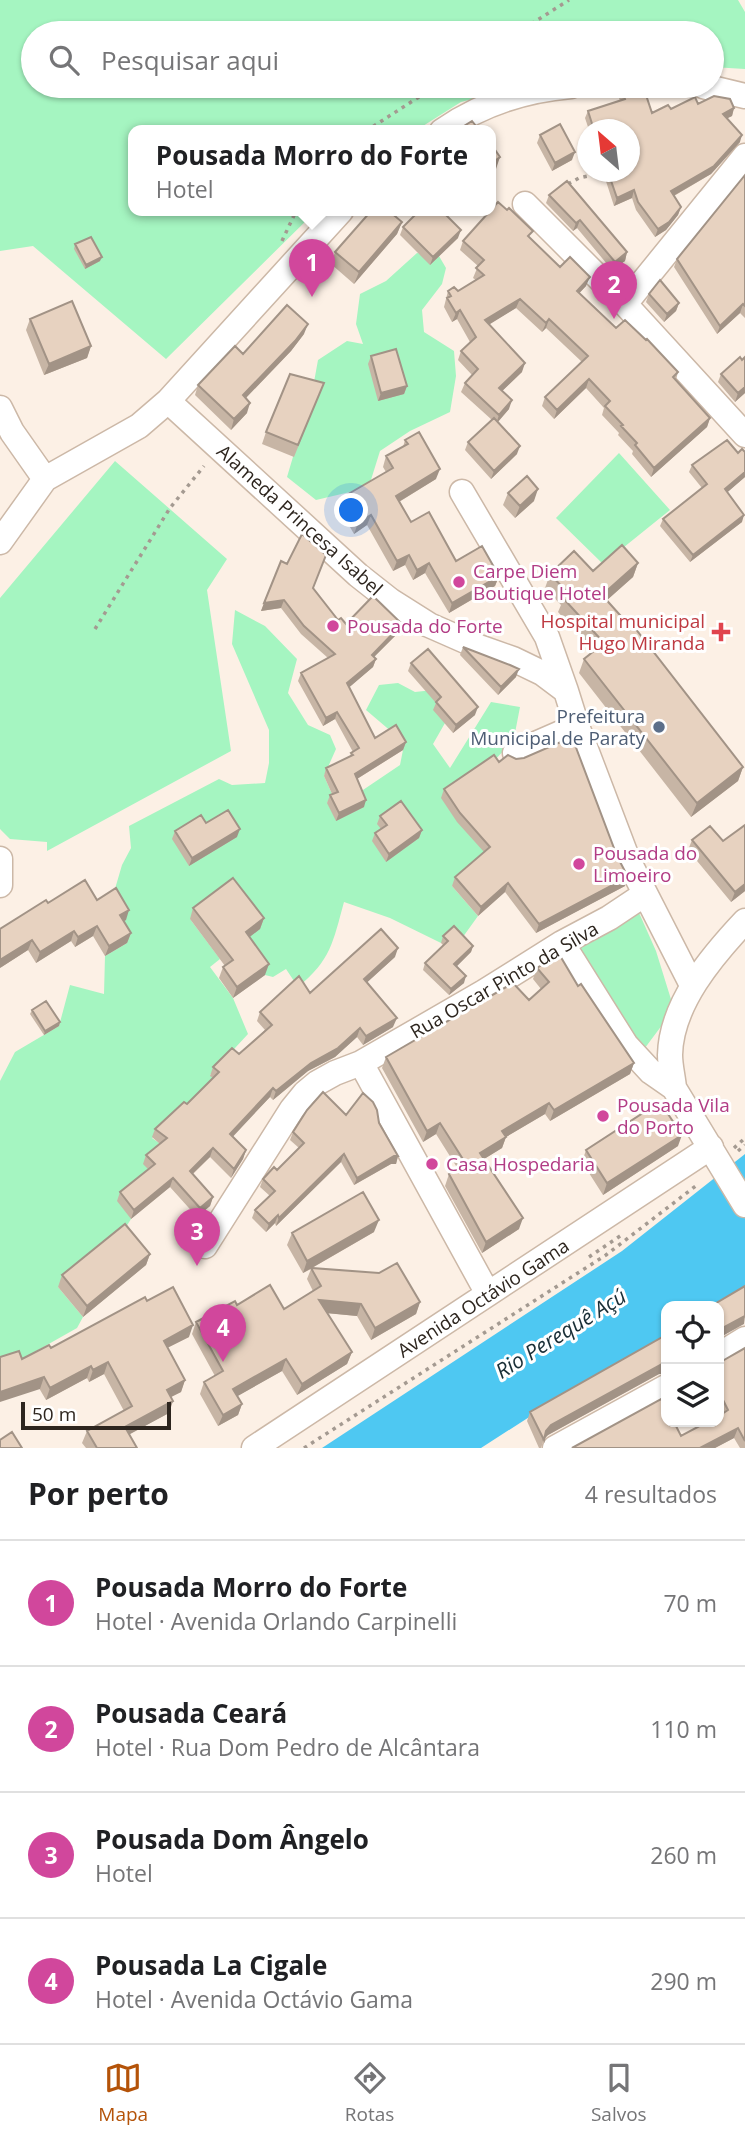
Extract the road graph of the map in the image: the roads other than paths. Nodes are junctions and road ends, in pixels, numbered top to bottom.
1 (724, 91) edge
2 (745, 96) edge
3 (507, 98) edge
4 (451, 125) edge
5 (741, 169) edge
6 (525, 204) dead end
7 (336, 216) edge
8 (625, 304) junction
9 (168, 401) junction
10 (0, 408) edge
11 (745, 435) edge
12 (45, 479) junction
13 (463, 492) dead end
14 (0, 542) edge
15 (566, 691) junction
16 (576, 726) junction
17 (515, 753) dead end
18 (0, 859) edge
19 (0, 885) edge
20 (645, 894) junction
21 (745, 921) edge
22 (562, 943) junction
23 (692, 985) junction
24 (361, 1063) junction
25 (674, 1088) junction
26 (716, 1156) junction
27 (745, 1205) edge
28 (205, 1246) dead end
29 (488, 1294) junction
30 (745, 1339) edge
31 (724, 1352) edge
32 (661, 1390) edge
33 (254, 1448) edge
34 (555, 1448) edge

1 - 2 street
3 - 4 street
5 - 8 street
6 - 8 street
7 - 9 street
8 - 11 street
9 - 12 street
9 - 15 street, Alameda Princesa Isabel
10 - 12 street
12 - 14 street
13 - 15 street
15 - 16 street
16 - 17 street
16 - 20 street
18 - 19 street
20 - 22 street, Rua Oscar Pinto da Silva
20 - 23 street
21 - 23 street
22 - 24 street, Rua Oscar Pinto da Silva
22 - 25 street
23 - 25 street
24 - 28 street, Rua Oscar Pinto da Silva
24 - 29 street
25 - 26 street
26 - 27 street
26 - 29 street, Avenida Octávio Gama
29 - 33 street, Avenida Octávio Gama
30 - 31 street
32 - 34 street

